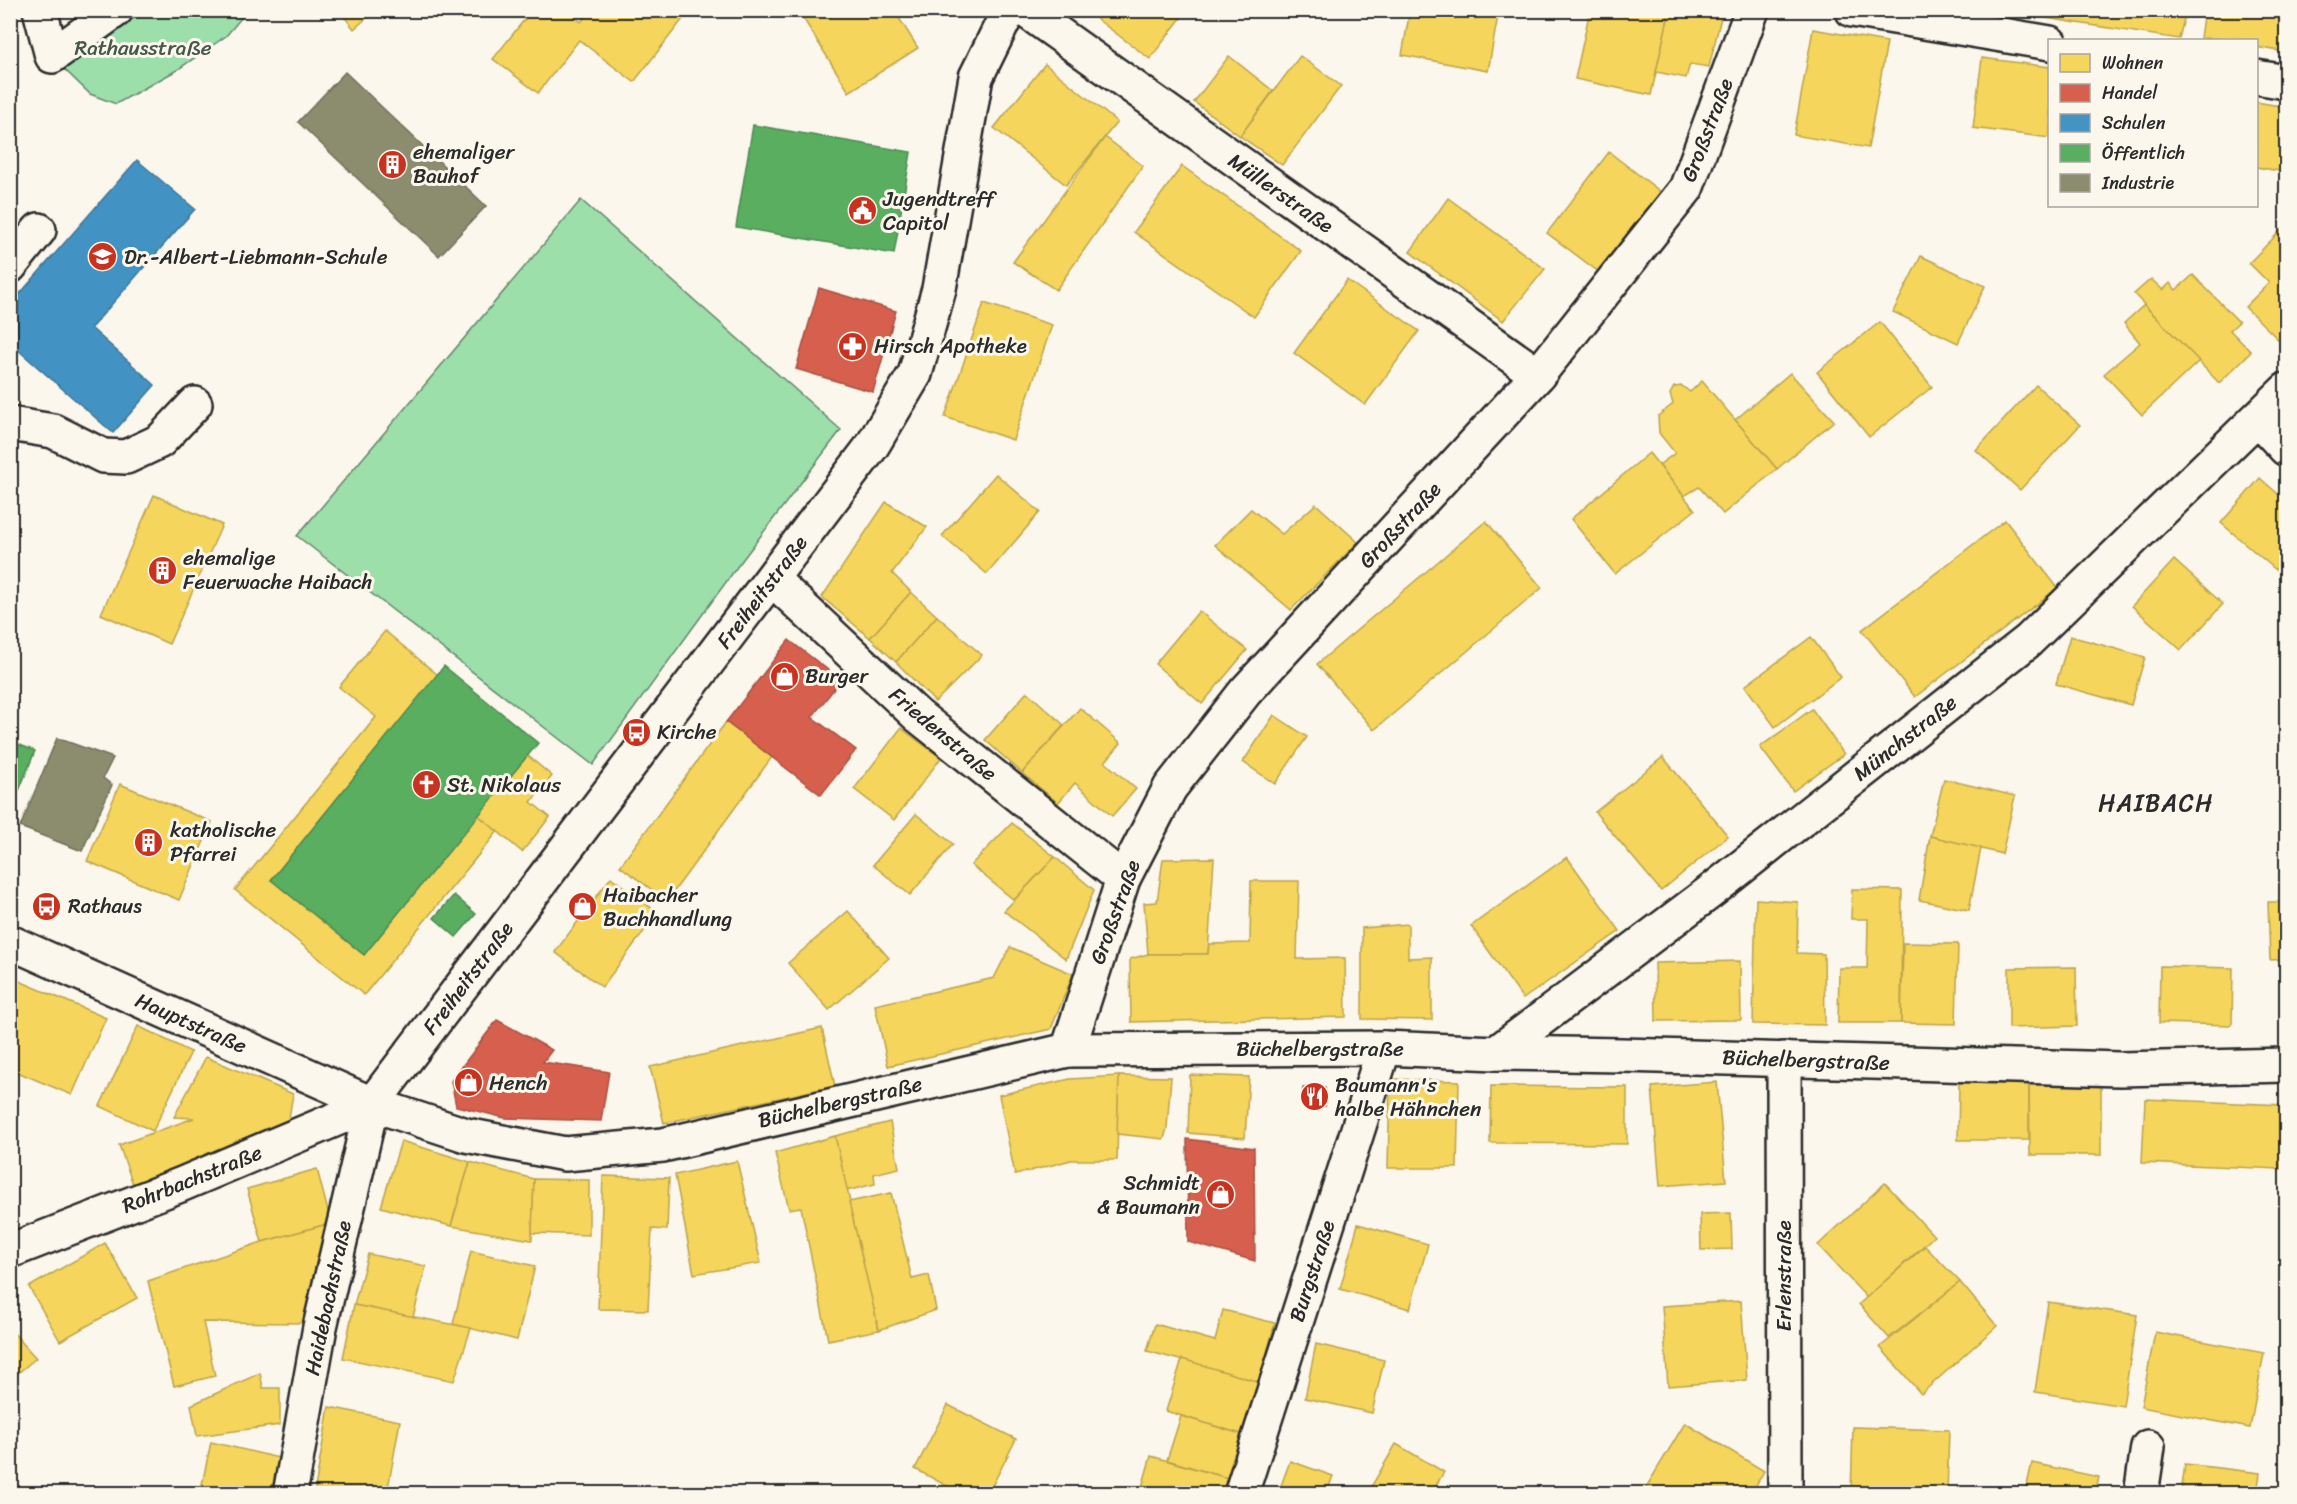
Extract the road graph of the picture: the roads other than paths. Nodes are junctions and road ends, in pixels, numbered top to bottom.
1 (40, 10) edge
2 (116, 10) edge
3 (1009, 10) edge
4 (1025, 10) edge
5 (1752, 10) edge
6 (1852, 10) edge
7 (2048, 43) edge
8 (2258, 77) edge
9 (2286, 82) edge
10 (39, 230) dead end
11 (10, 266) edge
12 (1538, 375) junction
13 (2286, 390) edge
14 (195, 404) dead end
15 (2258, 419) junction
16 (10, 424) edge
17 (2286, 449) edge
18 (772, 579) junction
19 (1123, 879) junction
20 (10, 942) edge
21 (1384, 1048) junction
22 (1068, 1050) junction
23 (1496, 1053) junction
24 (1784, 1059) junction
25 (2286, 1065) edge
26 (372, 1104) junction
27 (10, 1251) edge
28 (2148, 1446) dead end
29 (290, 1494) edge
30 (1241, 1494) edge
31 (1785, 1494) edge
32 (2141, 1494) edge

1 - 2 street
3 - 18 street, Freiheitstraße
4 - 12 street, Müllerstraße
5 - 12 street, Großstraße
6 - 7 street
8 - 9 street
10 - 11 street
12 - 19 street, Großstraße
13 - 15 street, Münchstraße
14 - 16 street
15 - 17 street
15 - 23 street, Münchstraße
18 - 19 street, Friedenstraße
18 - 26 street, Freiheitstraße
19 - 22 street, Großstraße
20 - 26 street, Hauptstraße
21 - 22 street, Büchelbergstraße
21 - 23 street, Büchelbergstraße
21 - 30 street, Burgstraße
22 - 26 street, Büchelbergstraße
23 - 24 street, Büchelbergstraße
24 - 25 street, Büchelbergstraße
24 - 31 street, Erlenstraße
26 - 27 street, Rohrbachstraße
26 - 29 street, Haidebachstraße
28 - 32 street

